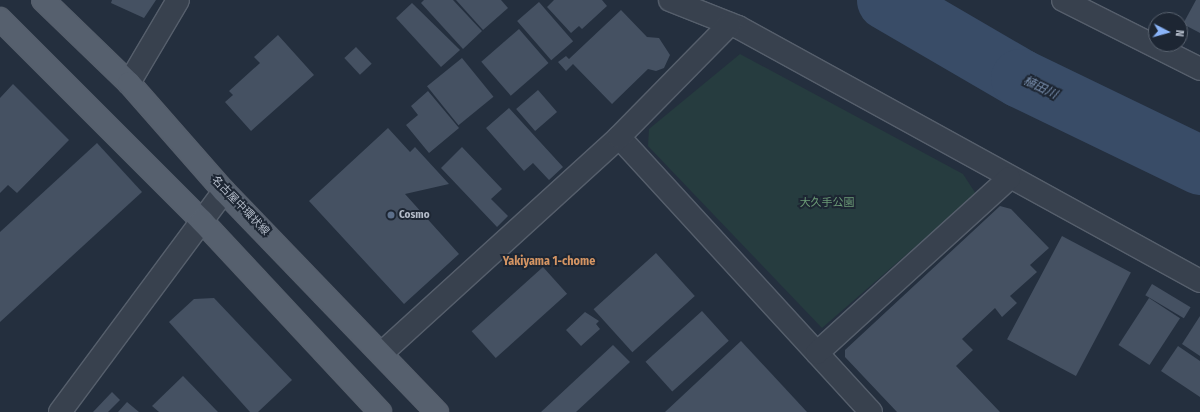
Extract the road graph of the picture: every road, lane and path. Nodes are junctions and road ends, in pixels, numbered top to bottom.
1 (43, 0) edge
2 (178, 0) edge
3 (670, 0) edge
4 (1063, 0) edge
5 (0, 19) edge
6 (730, 24) junction
7 (1200, 69) edge
8 (129, 83) junction
9 (619, 137) junction
10 (1009, 178) junction
11 (224, 191) junction
12 (202, 221) junction
13 (1200, 281) edge
14 (383, 352) junction
15 (816, 353) junction
16 (60, 412) edge
17 (380, 412) edge
18 (437, 412) edge
19 (871, 412) edge

1 - 8 main road, 名古屋中環状線
2 - 8 street
3 - 6 street
4 - 7 street
5 - 12 main road
6 - 9 street
6 - 10 street
8 - 11 main road, 名古屋中環状線
9 - 14 street
9 - 15 street
10 - 13 street
10 - 15 street
11 - 12 street
11 - 14 main road, 名古屋中環状線
12 - 16 street
12 - 17 main road
14 - 18 main road, 名古屋中環状線
15 - 19 street

